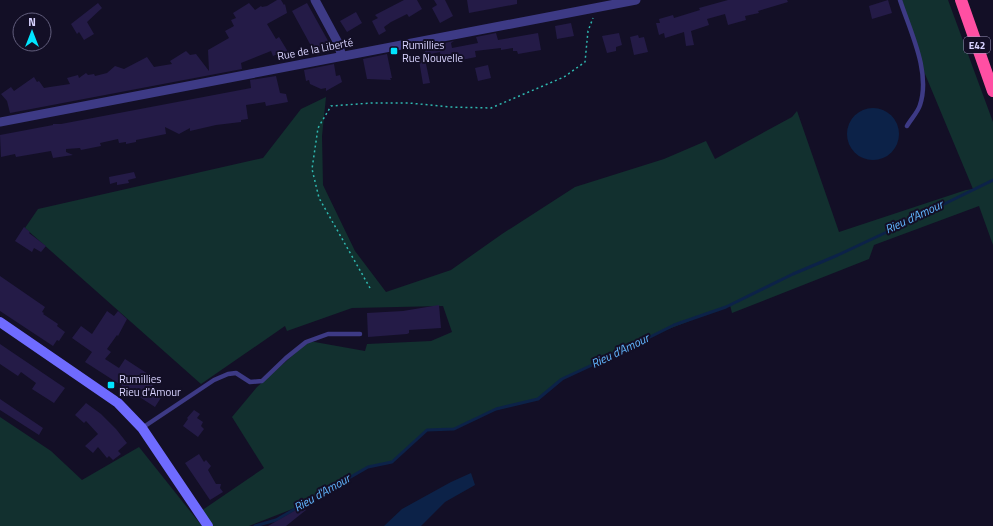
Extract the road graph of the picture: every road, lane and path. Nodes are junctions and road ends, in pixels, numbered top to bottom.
1 (314, 0) edge
2 (636, 0) edge
3 (900, 0) edge
4 (961, 0) edge
5 (593, 8) junction
6 (342, 56) junction
7 (993, 91) edge
8 (0, 122) edge
9 (907, 126) dead end
10 (370, 288) dead end
11 (0, 322) edge
12 (360, 334) dead end
13 (142, 428) junction
14 (208, 526) edge

1 - 6 street
2 - 5 street, Rue de la Liberté
3 - 9 lane
4 - 7 highway, E42
5 - 6 street, Rue de la Liberté
5 - 10 path
6 - 8 street, Rue de la Liberté
11 - 13 street
12 - 13 lane
13 - 14 street

